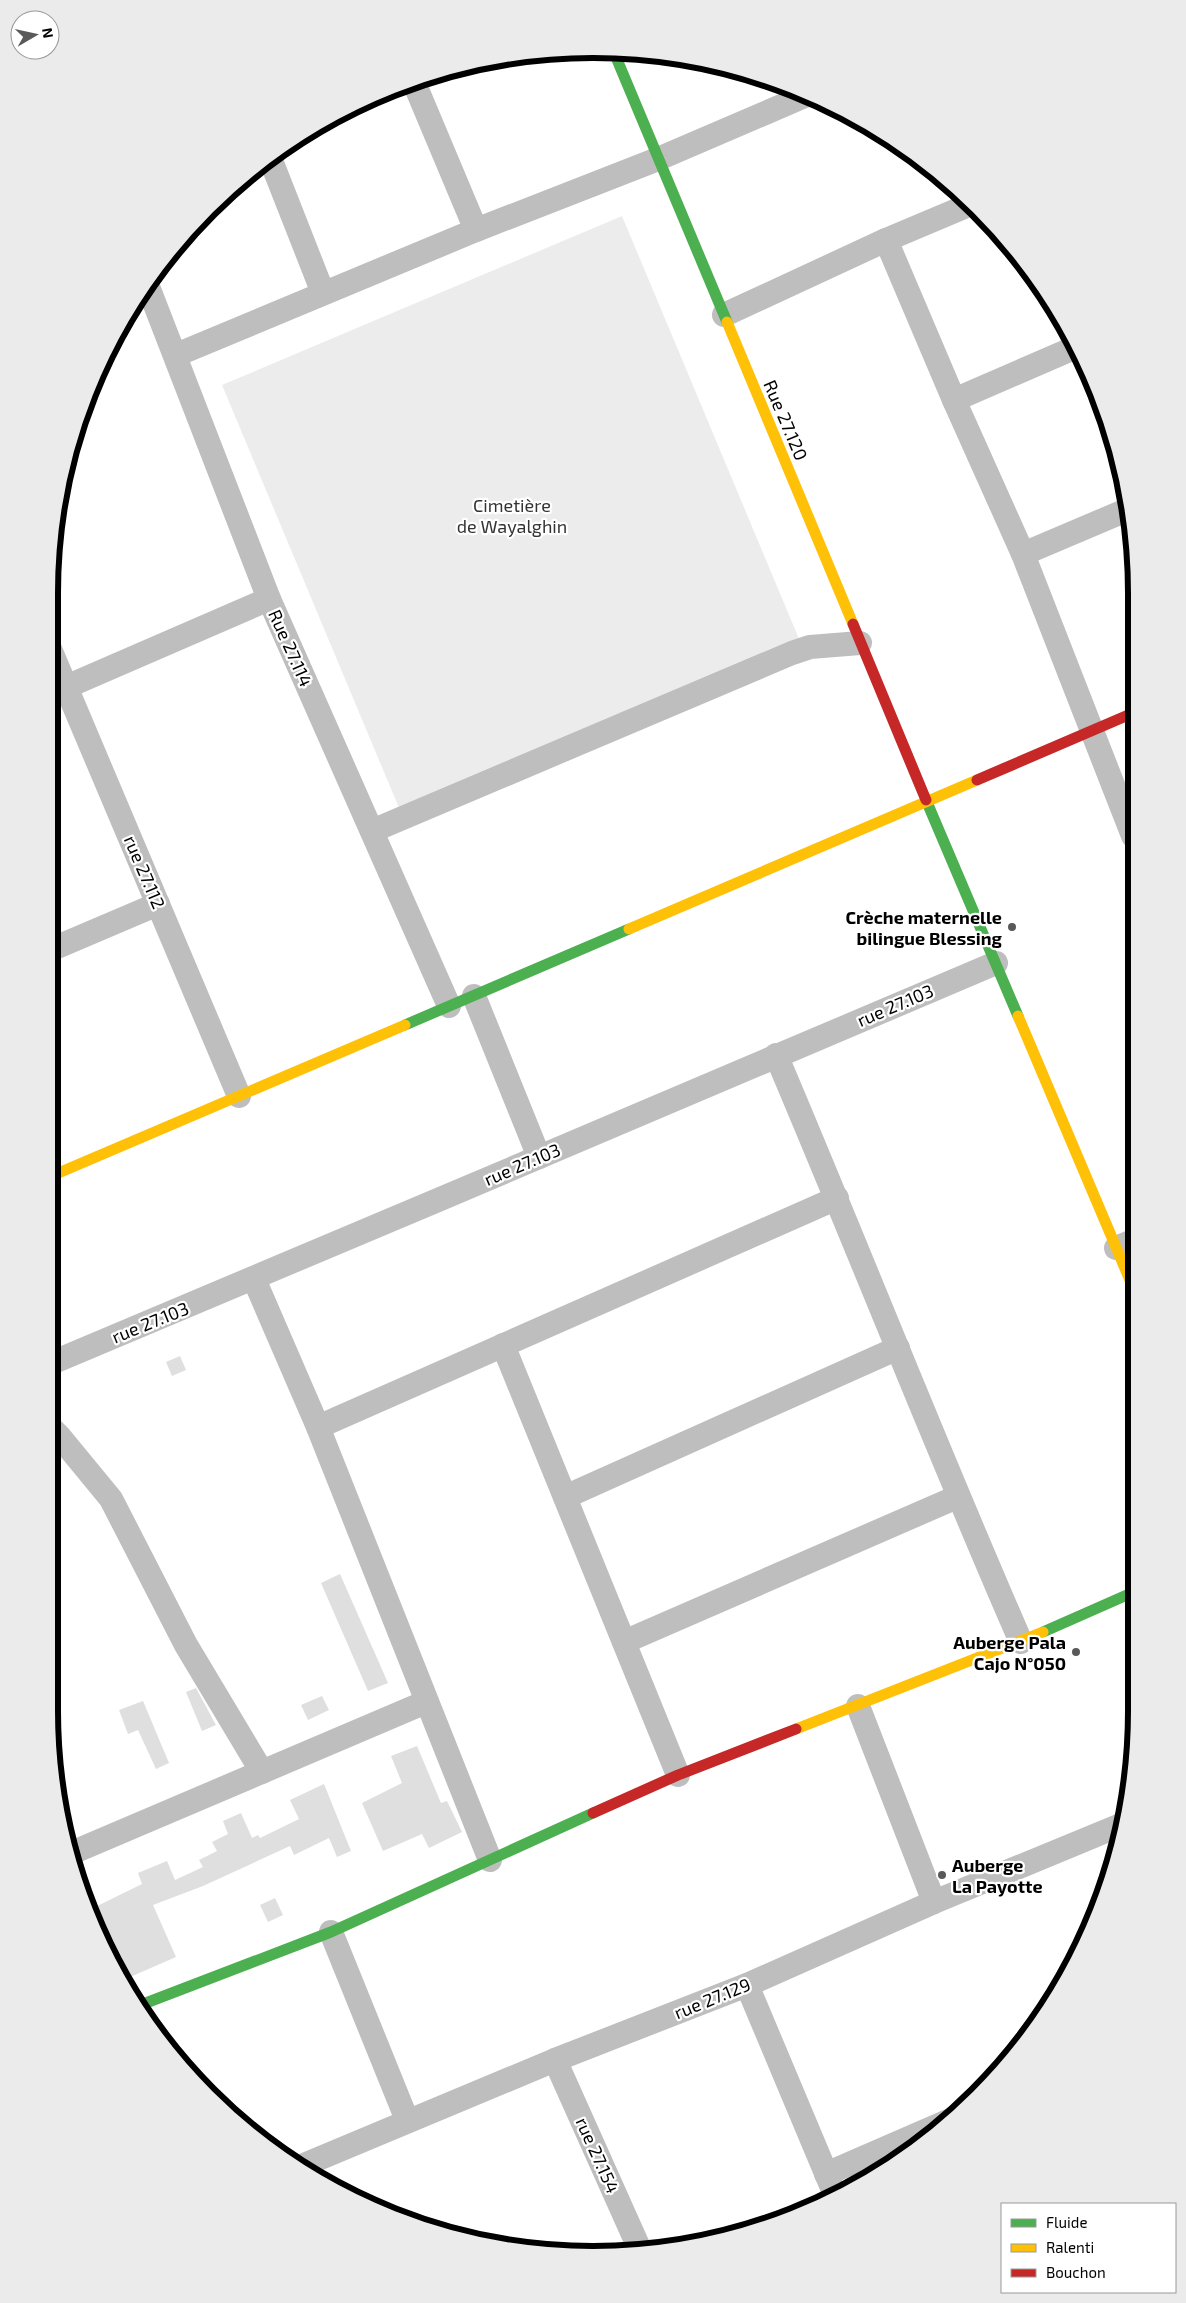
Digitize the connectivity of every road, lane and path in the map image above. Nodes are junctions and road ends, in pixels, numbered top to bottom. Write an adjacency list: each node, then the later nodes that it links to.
1 (617, 59): 4 (street, Rue 27.120)
2 (416, 88): 7 (street)
3 (799, 98): 4 (street)
4 (658, 159): 7 (street); 11 (street, Rue 27.120)
5 (272, 164): 10 (street)
6 (965, 207): 8 (street)
7 (476, 230): 10 (street)
8 (886, 240): 11 (street); 14 (street)
9 (150, 292): 13 (street, Rue 27.114)
10 (323, 293): 13 (street)
11 (724, 315): 18 (street, Rue 27.120)
12 (1070, 350): 14 (street)
13 (176, 355): 17 (street, Rue 27.114)
14 (954, 400): 16 (street)
15 (1122, 512): 16 (street)
16 (1023, 554): 22 (street)
17 (269, 599): 20 (street); 25 (street, Rue 27.114)
18 (860, 643): 23 (street, Rue 27.120); 25 (street)
19 (58, 668): 20 (street, rue 27.112)
20 (66, 687): 26 (street, rue 27.112)
21 (1128, 715): 22 (street)
22 (1092, 730): 23 (street); 24 (street)
23 (927, 802): 28 (street, Rue 27.120); 29 (street)
24 (1128, 821)
25 (372, 831): 30 (street, Rue 27.114)
26 (158, 904): 27 (street); 32 (street, rue 27.112)
27 (58, 947)
28 (996, 963): 31 (street, rue 27.103); 36 (street, Rue 27.120)
29 (474, 996): 30 (street); 33 (street)
30 (449, 1006): 32 (street)
31 (776, 1055): 33 (street, rue 27.103); 35 (street)
32 (239, 1096): 34 (street)
33 (539, 1157): 38 (street, rue 27.103)
34 (58, 1173)
35 (837, 1198): 39 (street); 40 (street)
36 (1125, 1244): 37 (street, Rue 27.120)
37 (1128, 1258)
38 (254, 1279): 41 (street, rue 27.103); 42 (street)
39 (503, 1345): 42 (street); 45 (street)
40 (898, 1348): 44 (street); 45 (street)
41 (58, 1360)
42 (318, 1427): 49 (street)
43 (58, 1435): 51 (street)
44 (957, 1497): 47 (street); 48 (street)
45 (565, 1498): 47 (street)
46 (1128, 1595): 48 (street)
47 (624, 1642): 52 (street)
48 (1021, 1642): 50 (street)
49 (426, 1702): 51 (street); 55 (street)
50 (858, 1706): 52 (street); 56 (street)
51 (262, 1772): 54 (street)
52 (678, 1775): 55 (street)
53 (1115, 1827): 56 (street, rue 27.129)
54 (77, 1851)
55 (490, 1860): 57 (street)
56 (934, 1902): 58 (street, rue 27.129)
57 (331, 1932): 59 (street); 61 (street)
58 (747, 1985): 60 (street, rue 27.129); 64 (street)
59 (145, 2003)
60 (555, 2060): 61 (street, rue 27.129); 66 (street, rue 27.154)
61 (407, 2120): 63 (street, rue 27.129)
62 (923, 2132): 64 (street)
63 (308, 2163)
64 (826, 2174): 65 (street)
65 (832, 2189)
66 (635, 2243)

